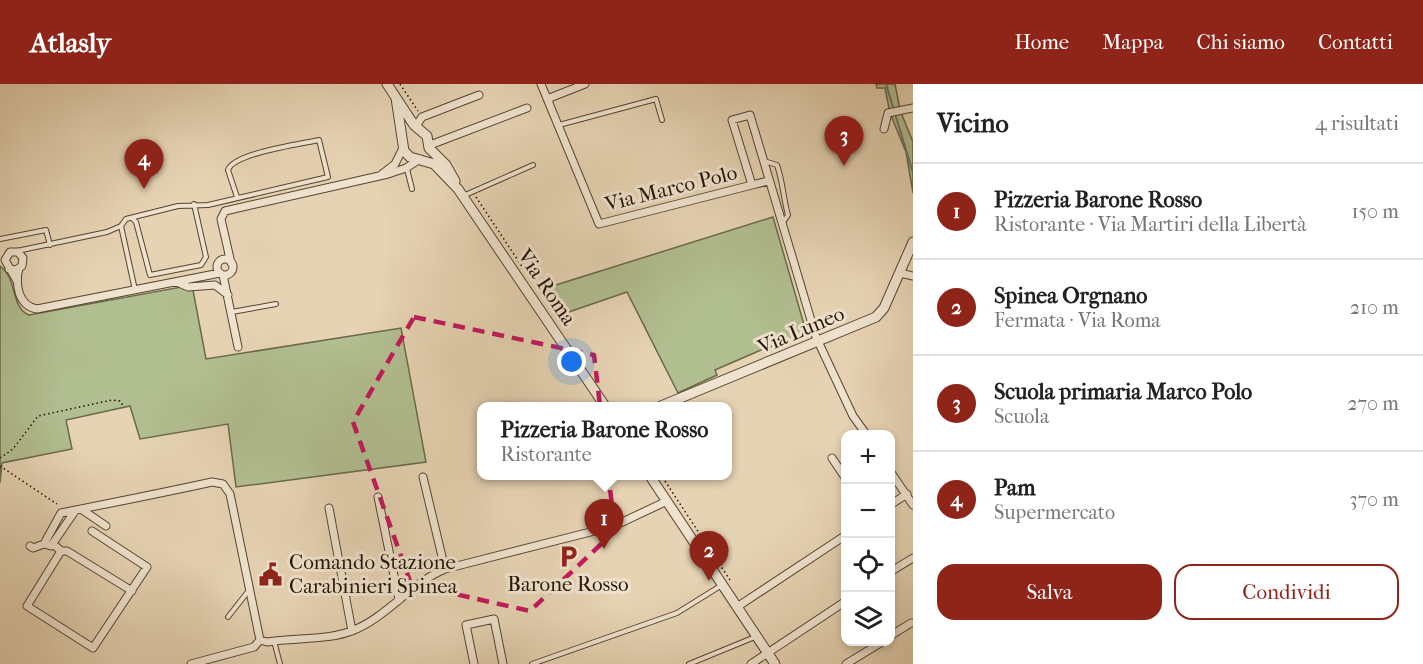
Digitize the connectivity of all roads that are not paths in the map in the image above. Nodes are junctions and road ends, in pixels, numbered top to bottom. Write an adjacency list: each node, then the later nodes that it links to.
1 (387, 84): 5 (street, Via Roma)
2 (542, 84): 6 (street)
3 (585, 84): 6 (street)
4 (479, 95): 11 (street)
5 (396, 98): 11 (street, Via Roma); 13 (street, Via Roma)
6 (547, 99): 10 (street)
7 (527, 108): 14 (street)
8 (913, 108): 12 (street)
9 (662, 120): 10 (lane)
10 (558, 125): 23 (street, Via Marco Polo)
11 (415, 126): 13 (street); 14 (street, Via Roma)
12 (884, 129)
13 (401, 134): 15 (street, Via Roma)
14 (429, 146): 16 (street); 25 (street, Via Roma)
15 (403, 148): 16 (street, Via Roma); 17 (street)
16 (421, 158): 20 (street); 25 (street, Via Roma)
17 (398, 159): 20 (street); 21 (street)
18 (763, 161): 22 (street, Via Marco Polo); 23 (street, Via Marco Polo); 29 (lane)
19 (533, 165): 25 (lane)
20 (406, 168): 21 (street); 24 (lane)
21 (377, 177): 34 (street)
22 (768, 181): 23 (street, Via Marco Polo); 29 (street, Via Marco Polo)
23 (752, 185)
24 (412, 189)
25 (460, 193): 54 (street, Via Roma)
26 (237, 196): 26 (lane); 27 (lane)
27 (194, 204): 28 (lane); 28 (lane)
28 (132, 218): 30 (lane)
29 (782, 225): 52 (street, Via Marco Polo)
30 (121, 226): 33 (lane); 48 (lane)
31 (0, 238): 33 (lane)
32 (913, 242): 44 (street, Via Luneo)
33 (50, 244): 35 (lane)
34 (226, 246): 39 (street); 40 (street)
35 (34, 248): 36 (lane); 38 (lane)
36 (12, 252): 37 (street); 38 (street); 41 (street)
37 (0, 255)
38 (23, 258): 42 (street)
39 (221, 260): 40 (street); 43 (street)
40 (231, 263): 43 (street)
41 (5, 266): 42 (street); 46 (street)
42 (19, 268): 46 (street)
43 (222, 272): 47 (street); 49 (street)
44 (900, 273): 45 (street); 52 (street, Via Luneo)
45 (913, 276)
46 (18, 283): 48 (street)
47 (179, 283): 48 (street); 49 (street)
48 (136, 291)
49 (228, 291): 51 (street)
50 (276, 304): 51 (lane)
51 (232, 312): 53 (street)
52 (818, 343): 55 (street, Via Luneo); 56 (street, Via Marco Polo)
53 (238, 347)
54 (602, 402)
55 (671, 402)
56 (863, 430)
57 (832, 458): 58 (street)
58 (841, 472)
59 (423, 477): 77 (street)
60 (895, 477): 62 (street)
61 (653, 480): 64 (street)
62 (907, 494): 65 (street); 66 (street)
63 (378, 497): 82 (street)
64 (667, 501): 77 (street); 79 (street)
65 (895, 502)
66 (913, 505)
67 (329, 508): 87 (street)
68 (78, 510): 69 (street); 72 (street); 73 (street); 80 (street)
69 (106, 526)
70 (92, 531): 81 (street)
71 (841, 538): 84 (street)
72 (44, 544): 73 (street); 74 (street)
73 (53, 544): 75 (street)
74 (30, 546)
75 (61, 551): 81 (street); 81 (street)
76 (912, 561): 78 (street)
77 (445, 569): 82 (street)
78 (895, 571)
79 (723, 585): 84 (street); 98 (lane)
80 (250, 588): 85 (lane); 90 (street)
81 (132, 591)
82 (399, 600): 87 (street)
83 (841, 604): 93 (street)
84 (737, 607): 89 (street)
85 (228, 616)
86 (911, 623): 88 (street)
87 (352, 631): 91 (street)
88 (895, 633)
89 (757, 636): 93 (street); 99 (lane)
90 (260, 640): 91 (street); 94 (street)
91 (274, 641): 95 (lane)
92 (875, 646): 102 (street)
93 (768, 654): 100 (street); 101 (street)
94 (191, 664)
95 (280, 664)
96 (474, 664): 97 (street)
97 (502, 664)
98 (532, 664)
99 (689, 664)
100 (753, 664)
101 (775, 664)
102 (846, 664)

